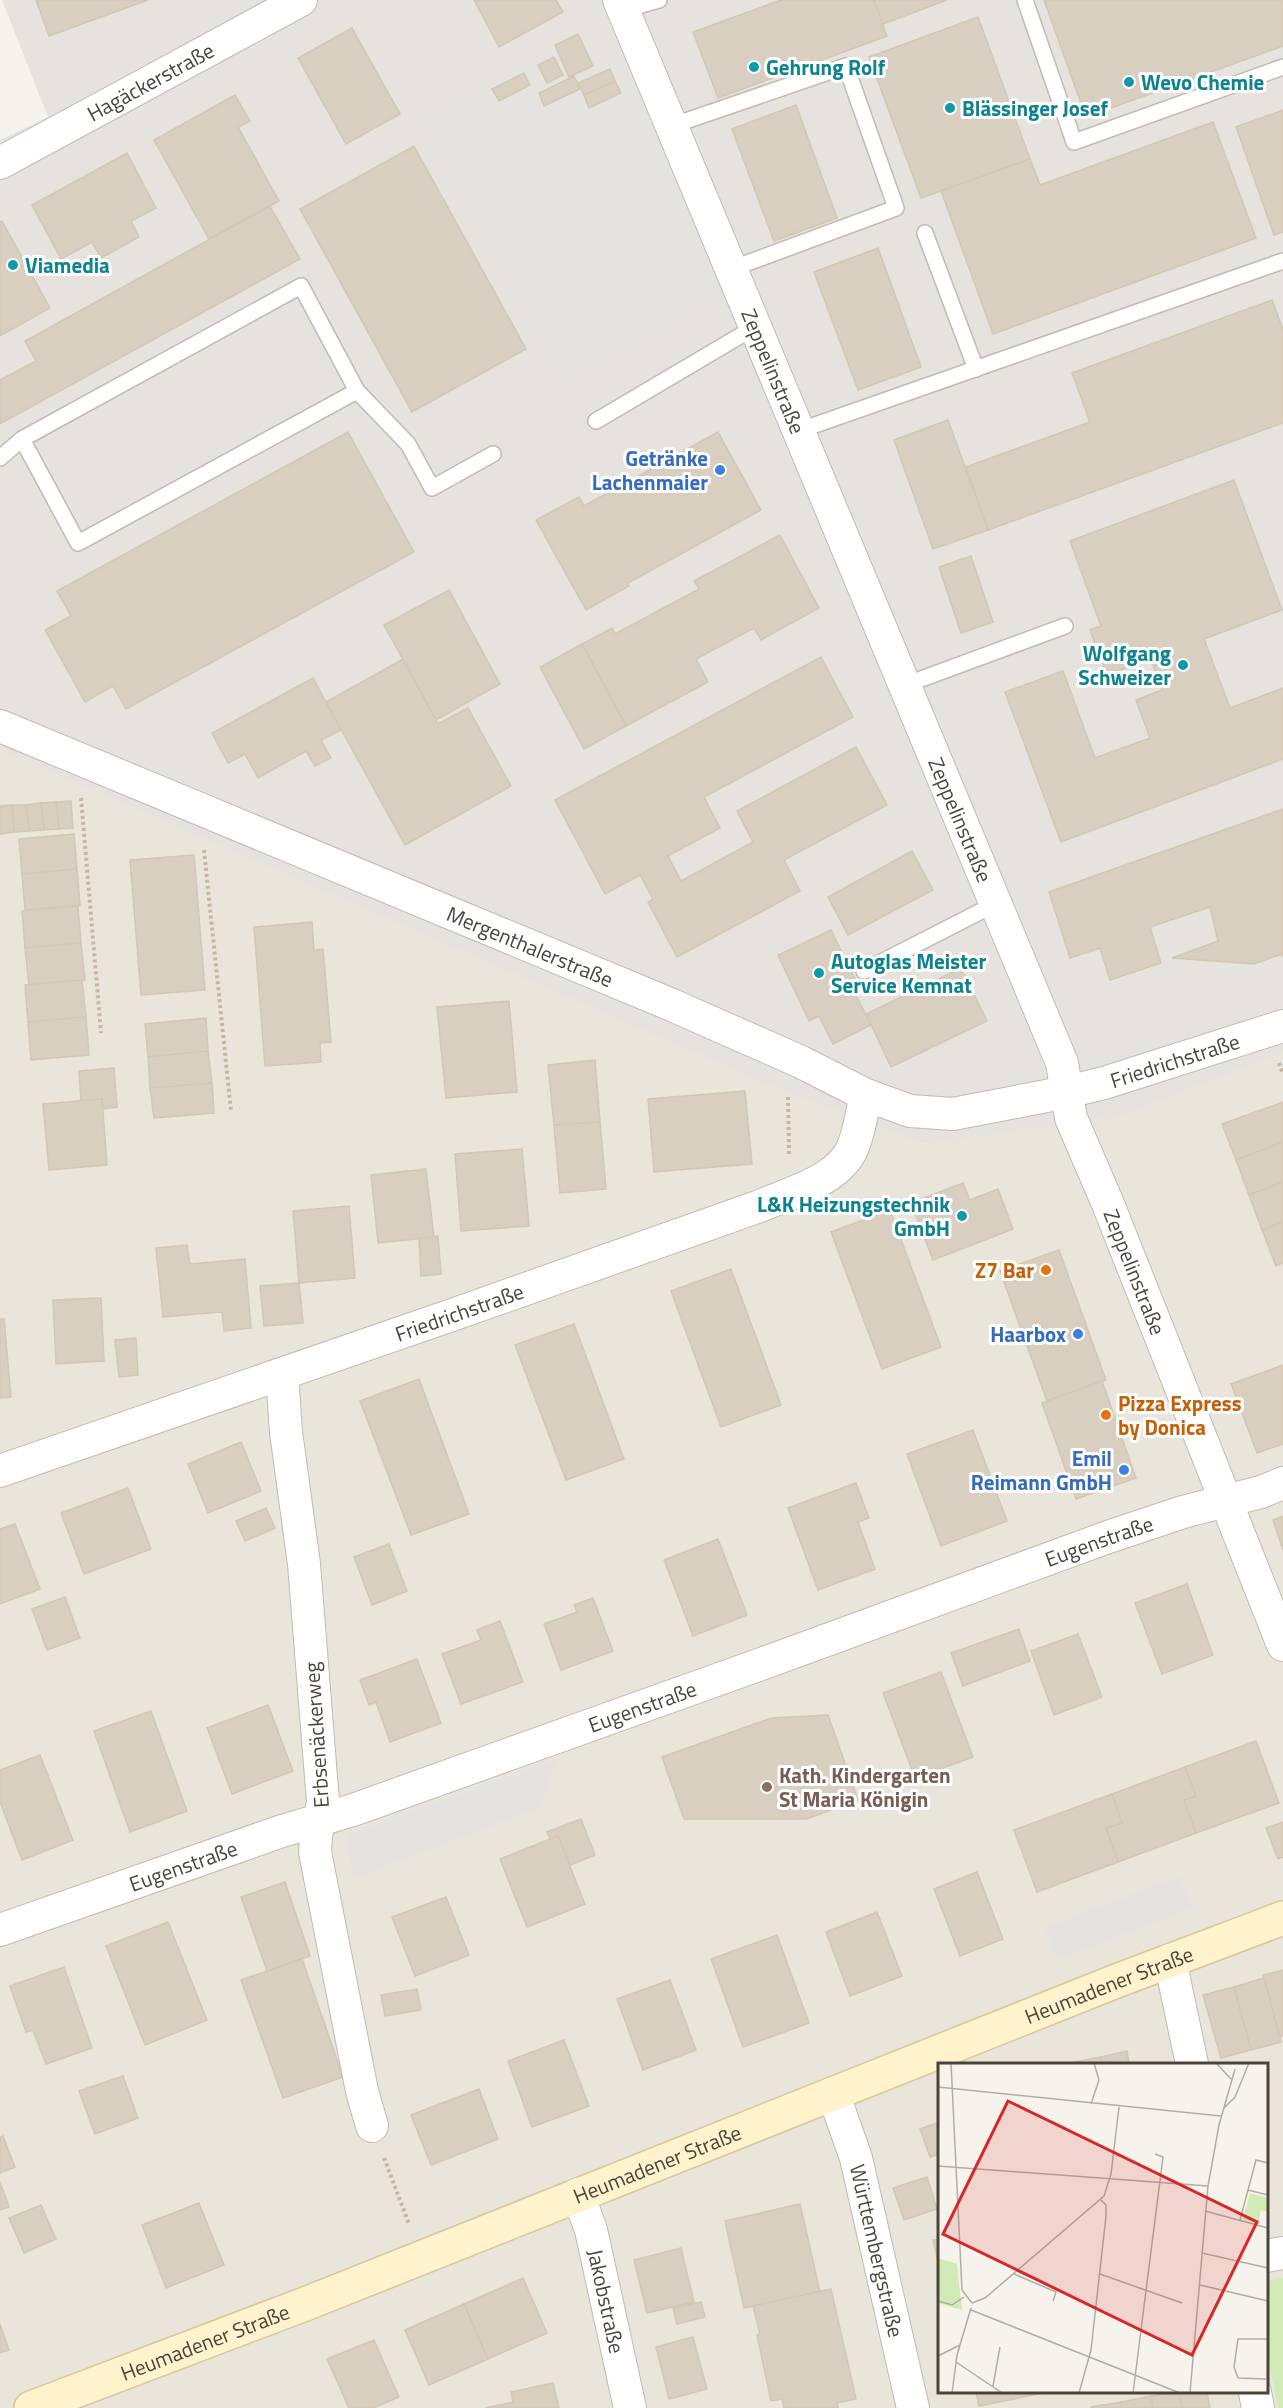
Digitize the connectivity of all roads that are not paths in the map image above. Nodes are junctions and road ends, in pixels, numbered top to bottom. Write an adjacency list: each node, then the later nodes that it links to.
1 (301, 0): 7 (street, Hagäckerstraße)
2 (659, 0): 4 (lane)
3 (1025, 0): 5 (lane)
4 (621, 5): 6 (street, Zeppelinstraße)
5 (1283, 67)
6 (671, 126): 10 (street, Zeppelinstraße); 10 (lane)
7 (0, 163)
8 (925, 232): 12 (lane)
9 (1283, 261): 12 (lane)
10 (731, 269): 11 (street, Zeppelinstraße)
11 (755, 327): 14 (lane); 15 (street, Zeppelinstraße)
12 (975, 369): 15 (lane)
13 (357, 391): 16 (lane); 16 (lane); 17 (lane)
14 (596, 421)
15 (798, 430): 20 (street, Zeppelinstraße)
16 (22, 439): 18 (lane)
17 (493, 454)
18 (0, 458)
19 (1065, 626): 20 (lane)
20 (904, 685): 22 (street, Zeppelinstraße)
21 (0, 726): 26 (street, Mergenthalerstraße)
22 (995, 904): 23 (lane); 25 (street, Zeppelinstraße)
23 (864, 971)
24 (1283, 1026): 25 (street, Friedrichstraße)
25 (1067, 1092): 26 (street, Mergenthalerstraße); 30 (street, Zeppelinstraße)
26 (866, 1095): 27 (street, Friedrichstraße)
27 (282, 1374): 28 (street, Friedrichstraße); 32 (street, Erbsenäckerweg)
28 (0, 1471)
29 (1283, 1484): 30 (street, Eugenstraße)
30 (1225, 1501): 31 (street, Zeppelinstraße); 32 (street, Eugenstraße)
31 (1283, 1645)
32 (321, 1820): 34 (street, Eugenstraße); 38 (street, Erbsenäckerweg)
33 (1283, 1918): 35 (main road, Heumadener Straße)
34 (0, 1930)
35 (1170, 1960): 36 (street); 37 (main road, Heumadener Straße)
36 (1192, 2063)
37 (833, 2093): 39 (main road, Heumadener Straße); 45 (street, Württembergstraße)
38 (372, 2126)
39 (578, 2194): 43 (main road, Heumadener Straße); 44 (street, Jakobstraße)
40 (1283, 2253): 41 (street)
41 (1268, 2256)
42 (1255, 2393): 46 (street)
43 (31, 2408)
44 (630, 2408)
45 (913, 2408)
46 (1258, 2408)

